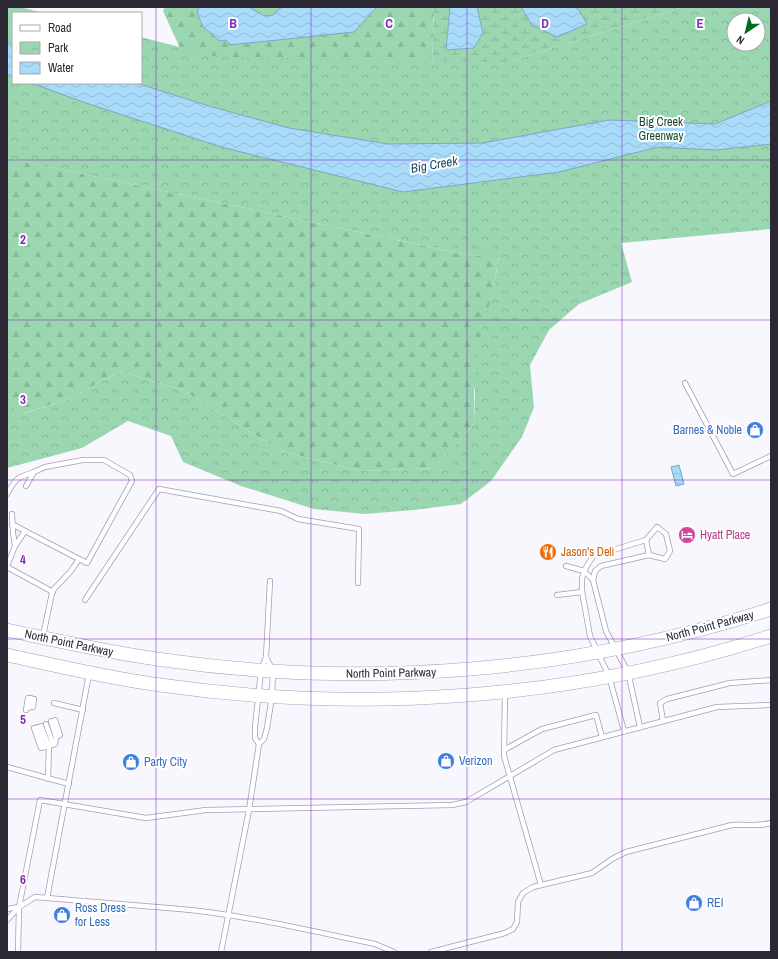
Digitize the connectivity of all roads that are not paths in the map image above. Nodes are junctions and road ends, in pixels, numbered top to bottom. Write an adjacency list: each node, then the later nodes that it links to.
1 (685, 383): 2 (lane)
2 (771, 456)
3 (34, 472): 4 (lane); 5 (lane); 12 (lane)
4 (26, 486)
5 (7, 494)
6 (12, 514): 7 (lane)
7 (12, 524): 8 (lane); 10 (lane)
8 (25, 531): 10 (lane); 12 (lane)
9 (646, 540): 11 (lane); 11 (lane); 15 (lane)
10 (15, 546): 14 (lane)
11 (649, 555): 16 (lane)
12 (79, 559): 19 (lane)
13 (566, 566): 15 (lane)
14 (7, 567): 19 (lane)
15 (584, 571): 16 (lane); 20 (lane)
16 (593, 580): 27 (lane)
17 (270, 581): 30 (lane)
18 (358, 583): 22 (lane)
19 (53, 592): 26 (lane)
20 (582, 592): 21 (lane); 28 (lane)
21 (557, 595)
22 (85, 600)
23 (771, 609): 27 (street, North Point Parkway)
24 (7, 630): 26 (street, North Point Parkway)
25 (771, 636): 32 (street, North Point Parkway)
26 (42, 637): 31 (street, North Point Parkway)
27 (615, 650): 28 (street, North Point Parkway); 32 (lane)
28 (598, 652): 31 (street, North Point Parkway); 34 (lane)
29 (7, 655): 33 (street, North Point Parkway)
30 (266, 657): 31 (lane); 31 (lane)
31 (267, 671): 37 (lane); 38 (lane)
32 (628, 672): 34 (street, North Point Parkway); 45 (lane)
33 (90, 673): 37 (street, North Point Parkway); 42 (lane)
34 (609, 676): 36 (street, North Point Parkway); 46 (lane)
35 (771, 680): 44 (lane)
36 (505, 691): 38 (street, North Point Parkway); 50 (lane)
37 (258, 695): 38 (street, North Point Parkway); 48 (lane)
38 (272, 696): 48 (lane)
39 (30, 699): 39 (lane)
40 (52, 704): 42 (lane)
41 (771, 705): 44 (lane)
42 (83, 710): 54 (lane)
43 (53, 720): 49 (lane)
44 (663, 721): 45 (lane)
45 (640, 727): 46 (lane)
46 (624, 731): 47 (lane)
47 (602, 737): 50 (lane); 52 (lane)
48 (259, 744): 56 (lane)
49 (47, 747): 49 (lane); 53 (lane)
50 (504, 750): 52 (lane)
51 (7, 767): 53 (lane)
52 (510, 775): 56 (lane); 58 (lane)
53 (48, 779): 54 (lane)
54 (69, 784): 55 (lane)
55 (65, 804): 56 (lane); 59 (lane); 60 (lane)
56 (248, 810): 62 (lane)
57 (771, 823): 58 (lane)
58 (541, 885): 67 (lane)
59 (47, 898): 60 (lane); 62 (lane)
60 (20, 907): 61 (lane); 63 (lane); 64 (lane)
61 (7, 909)
62 (229, 916): 65 (lane); 66 (lane)
63 (7, 920)
64 (18, 952)
65 (221, 952)
66 (394, 952)
67 (431, 952)

